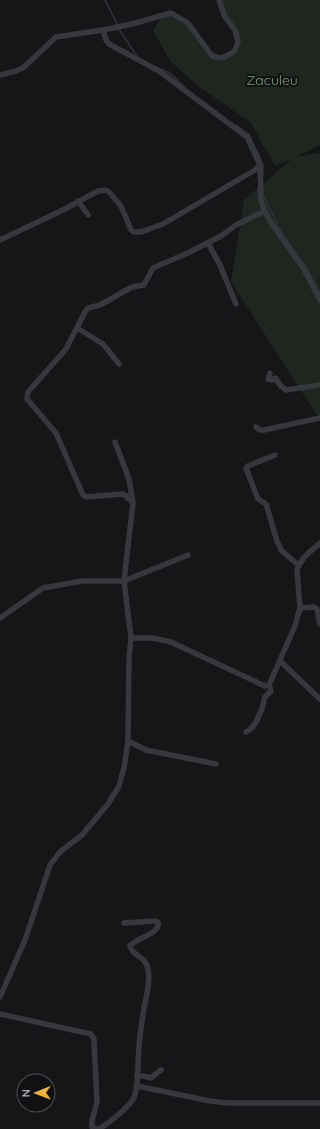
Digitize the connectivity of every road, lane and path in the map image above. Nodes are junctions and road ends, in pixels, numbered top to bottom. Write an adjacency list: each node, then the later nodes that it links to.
1 (219, 0): 2 (street)
2 (103, 30): 3 (street); 4 (street)
3 (0, 75)
4 (260, 165): 5 (street); 6 (street)
5 (78, 201): 7 (street); 8 (street)
6 (265, 211): 9 (street); 10 (street)
7 (88, 215)
8 (0, 240)
9 (208, 243): 11 (street); 12 (street)
10 (320, 300)
11 (236, 304)
12 (77, 328): 13 (street); 20 (street)
13 (119, 364)
14 (270, 373): 15 (street)
15 (320, 384)
16 (320, 418): 17 (street)
17 (256, 426)
18 (115, 442): 20 (street)
19 (275, 455): 23 (street)
20 (134, 503): 24 (street)
21 (320, 543): 23 (street)
22 (188, 556): 24 (street)
23 (298, 566): 25 (street)
24 (124, 581): 26 (street); 28 (street)
25 (300, 608): 27 (street); 29 (street)
26 (0, 618)
27 (320, 624)
28 (131, 638): 30 (street); 33 (street)
29 (280, 661): 30 (street); 31 (street)
30 (269, 684): 32 (street)
31 (320, 700)
32 (246, 732)
33 (128, 741): 34 (street); 36 (street)
34 (216, 764)
35 (124, 923): 39 (street)
36 (0, 997)
37 (0, 1014): 42 (street)
38 (161, 1070): 39 (street)
39 (137, 1076): 40 (street)
40 (137, 1086): 41 (street); 42 (street)
41 (320, 1103)
42 (98, 1129)

